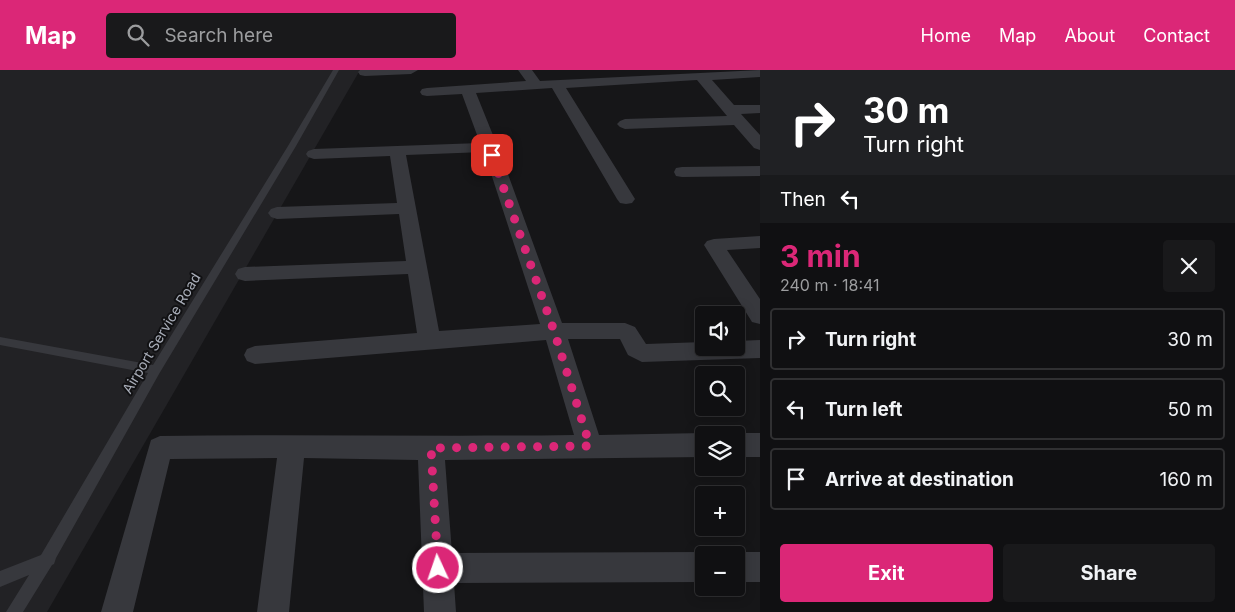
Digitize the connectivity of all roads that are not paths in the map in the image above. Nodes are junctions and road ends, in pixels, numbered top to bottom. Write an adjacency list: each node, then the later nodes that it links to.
1 (336, 70): 32 (lane, Airport Service Road)
2 (411, 70): 5 (street)
3 (525, 70): 8 (street)
4 (760, 71): 6 (street)
5 (364, 72)
6 (690, 74): 7 (street); 12 (street)
7 (557, 84): 8 (street); 20 (street)
8 (536, 85): 9 (street)
9 (467, 89): 10 (street); 15 (street)
10 (427, 92)
11 (760, 109): 12 (street)
12 (734, 115): 13 (street); 14 (street)
13 (625, 124)
14 (760, 145)
15 (490, 147): 16 (street); 27 (street)
16 (397, 151): 17 (street); 21 (street)
17 (314, 154)
18 (760, 171): 19 (street)
19 (682, 172)
20 (626, 199)
21 (407, 208): 22 (street); 24 (street)
22 (277, 213)
23 (760, 242): 26 (street)
24 (417, 267): 25 (street); 28 (street)
25 (245, 274)
26 (760, 316)
27 (554, 331): 28 (street); 30 (street); 37 (street)
28 (429, 340): 31 (street)
29 (0, 342): 32 (lane)
30 (760, 349)
31 (255, 355)
32 (156, 370): 39 (lane, Airport Service Road)
33 (760, 444): 35 (street)
34 (695, 445): 37 (street)
35 (745, 445)
36 (292, 446): 38 (street); 46 (street); 47 (street)
37 (590, 446): 38 (street)
38 (431, 448): 43 (street)
39 (48, 558): 44 (lane); 45 (lane, Airport Service Road)
40 (695, 567): 43 (street)
41 (745, 567): 42 (street)
42 (760, 567)
43 (438, 568): 48 (street)
44 (0, 579)
45 (14, 612)
46 (117, 612)
47 (272, 612)
48 (440, 612)

